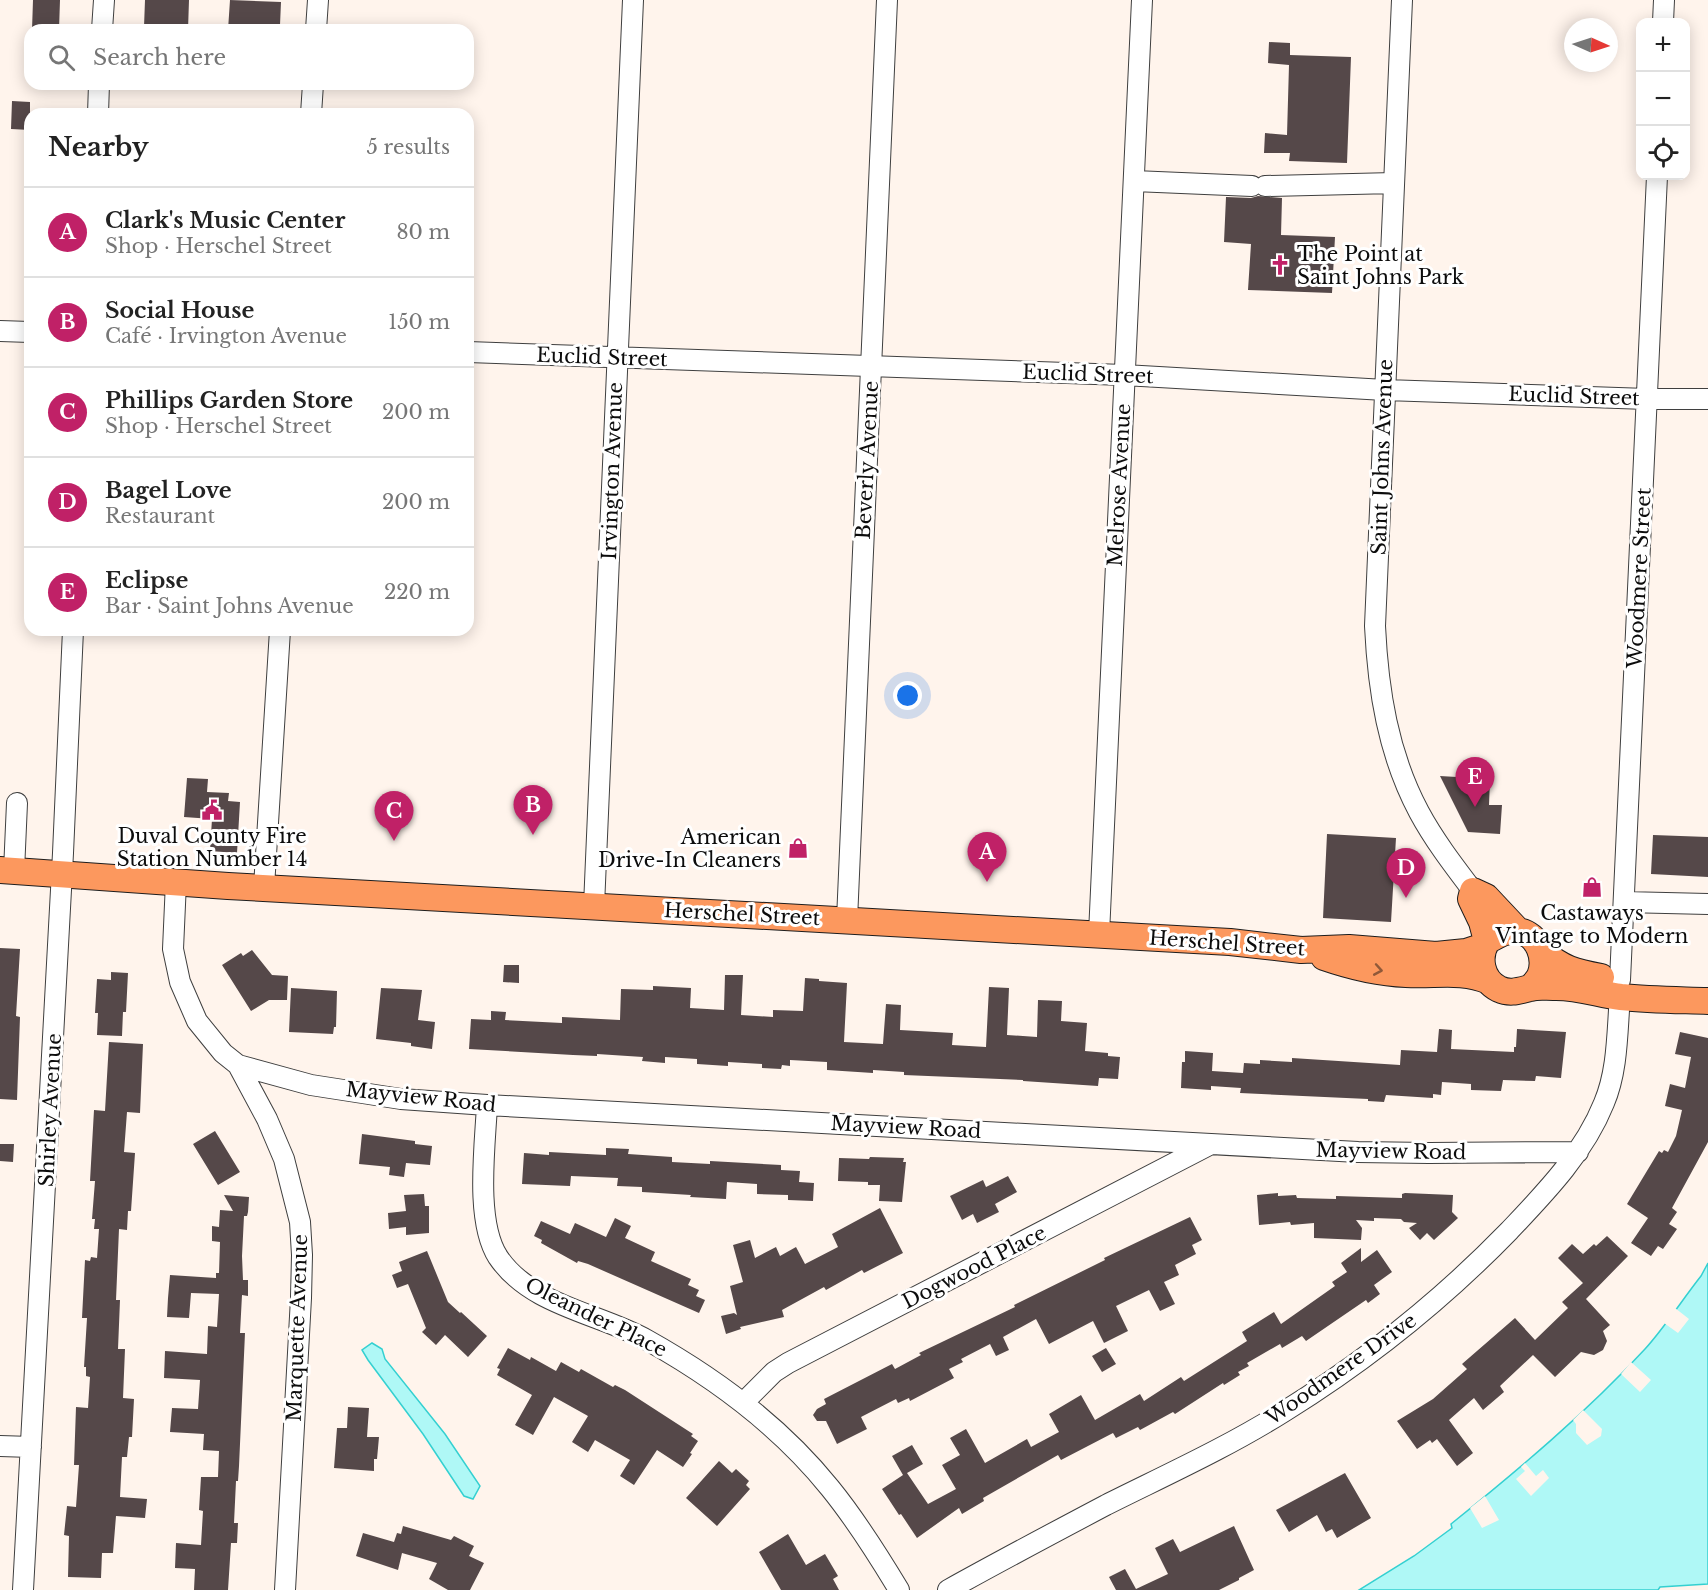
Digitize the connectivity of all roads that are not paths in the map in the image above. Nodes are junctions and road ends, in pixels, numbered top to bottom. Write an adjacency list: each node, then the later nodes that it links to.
1 (104, 0): 9 (street)
2 (318, 0): 10 (street)
3 (633, 0): 21 (street, Irvington Avenue)
4 (887, 0): 22 (street, Beverly Avenue)
5 (1142, 0): 16 (street, Melrose Avenue)
6 (1402, 0): 17 (street, Saint Johns Avenue)
7 (1664, 0): 8 (street)
8 (1663, 18)
9 (102, 24)
10 (316, 24)
11 (99, 90): 13 (street)
12 (313, 90): 14 (street)
13 (98, 108)
14 (311, 108)
15 (1657, 180): 25 (street, Woodmere Street)
16 (1134, 181): 17 (street); 23 (street, Melrose Avenue)
17 (1394, 183): 24 (street, Saint Johns Avenue)
18 (0, 331): 19 (street)
19 (24, 332)
20 (474, 352): 21 (street, Euclid Street)
21 (617, 357): 22 (street, Euclid Street); 37 (street, Irvington Avenue)
22 (871, 367): 23 (street, Euclid Street); 38 (street, Beverly Avenue)
23 (1124, 375): 24 (street, Euclid Street); 40 (street, Melrose Avenue)
24 (1385, 390): 25 (street, Euclid Street); 34 (street, Saint Johns Avenue)
25 (1647, 399): 26 (street, Euclid Street); 35 (street, Woodmere Street)
26 (1708, 399)
27 (74, 636): 31 (street, Shirley Avenue)
28 (280, 636): 33 (street)
29 (17, 802): 30 (street)
30 (7, 871): 31 (main road, Herschel Street)
31 (62, 875): 32 (main road, Herschel Street); 55 (street, Shirley Avenue)
32 (176, 882): 33 (main road, Herschel Street); 49 (street, Marquette Avenue)
33 (264, 887): 37 (main road, Herschel Street)
34 (1473, 891): 39 (main road, Saint Johns Avenue); 41 (main road, Saint Johns Avenue)
35 (1624, 902): 36 (street); 47 (street, Woodmere Street)
36 (1708, 904)
37 (594, 906): 38 (main road, Herschel Street)
38 (847, 920): 40 (main road, Herschel Street)
39 (1517, 930): 41 (main road, Herschel Street); 43 (main road)
40 (1099, 934): 42 (main road, Herschel Street)
41 (1485, 944): 42 (main road, Herschel Street); 44 (main road)
42 (1301, 950): 44 (main road, one-way to 44)
43 (1542, 952): 46 (main road); 47 (main road)
44 (1489, 981): 46 (main road)
45 (1708, 986): 47 (main road)
46 (1531, 988): 47 (main road)
47 (1620, 988): 48 (main road); 52 (street, Woodmere Drive)
48 (1708, 1001)
49 (238, 1065): 50 (street, Mayview Road); 57 (street, Marquette Avenue)
50 (487, 1105): 51 (street, Mayview Road); 53 (street, Oleander Place)
51 (1214, 1143): 52 (street, Mayview Road); 53 (street, Dogwood Place)
52 (1578, 1152): 59 (street, Woodmere Drive)
53 (743, 1402): 58 (street, Oleander Place)
54 (0, 1446): 55 (street)
55 (31, 1447): 56 (street, Shirley Avenue)
56 (23, 1590)
57 (285, 1590)
58 (899, 1590)
59 (948, 1590)

